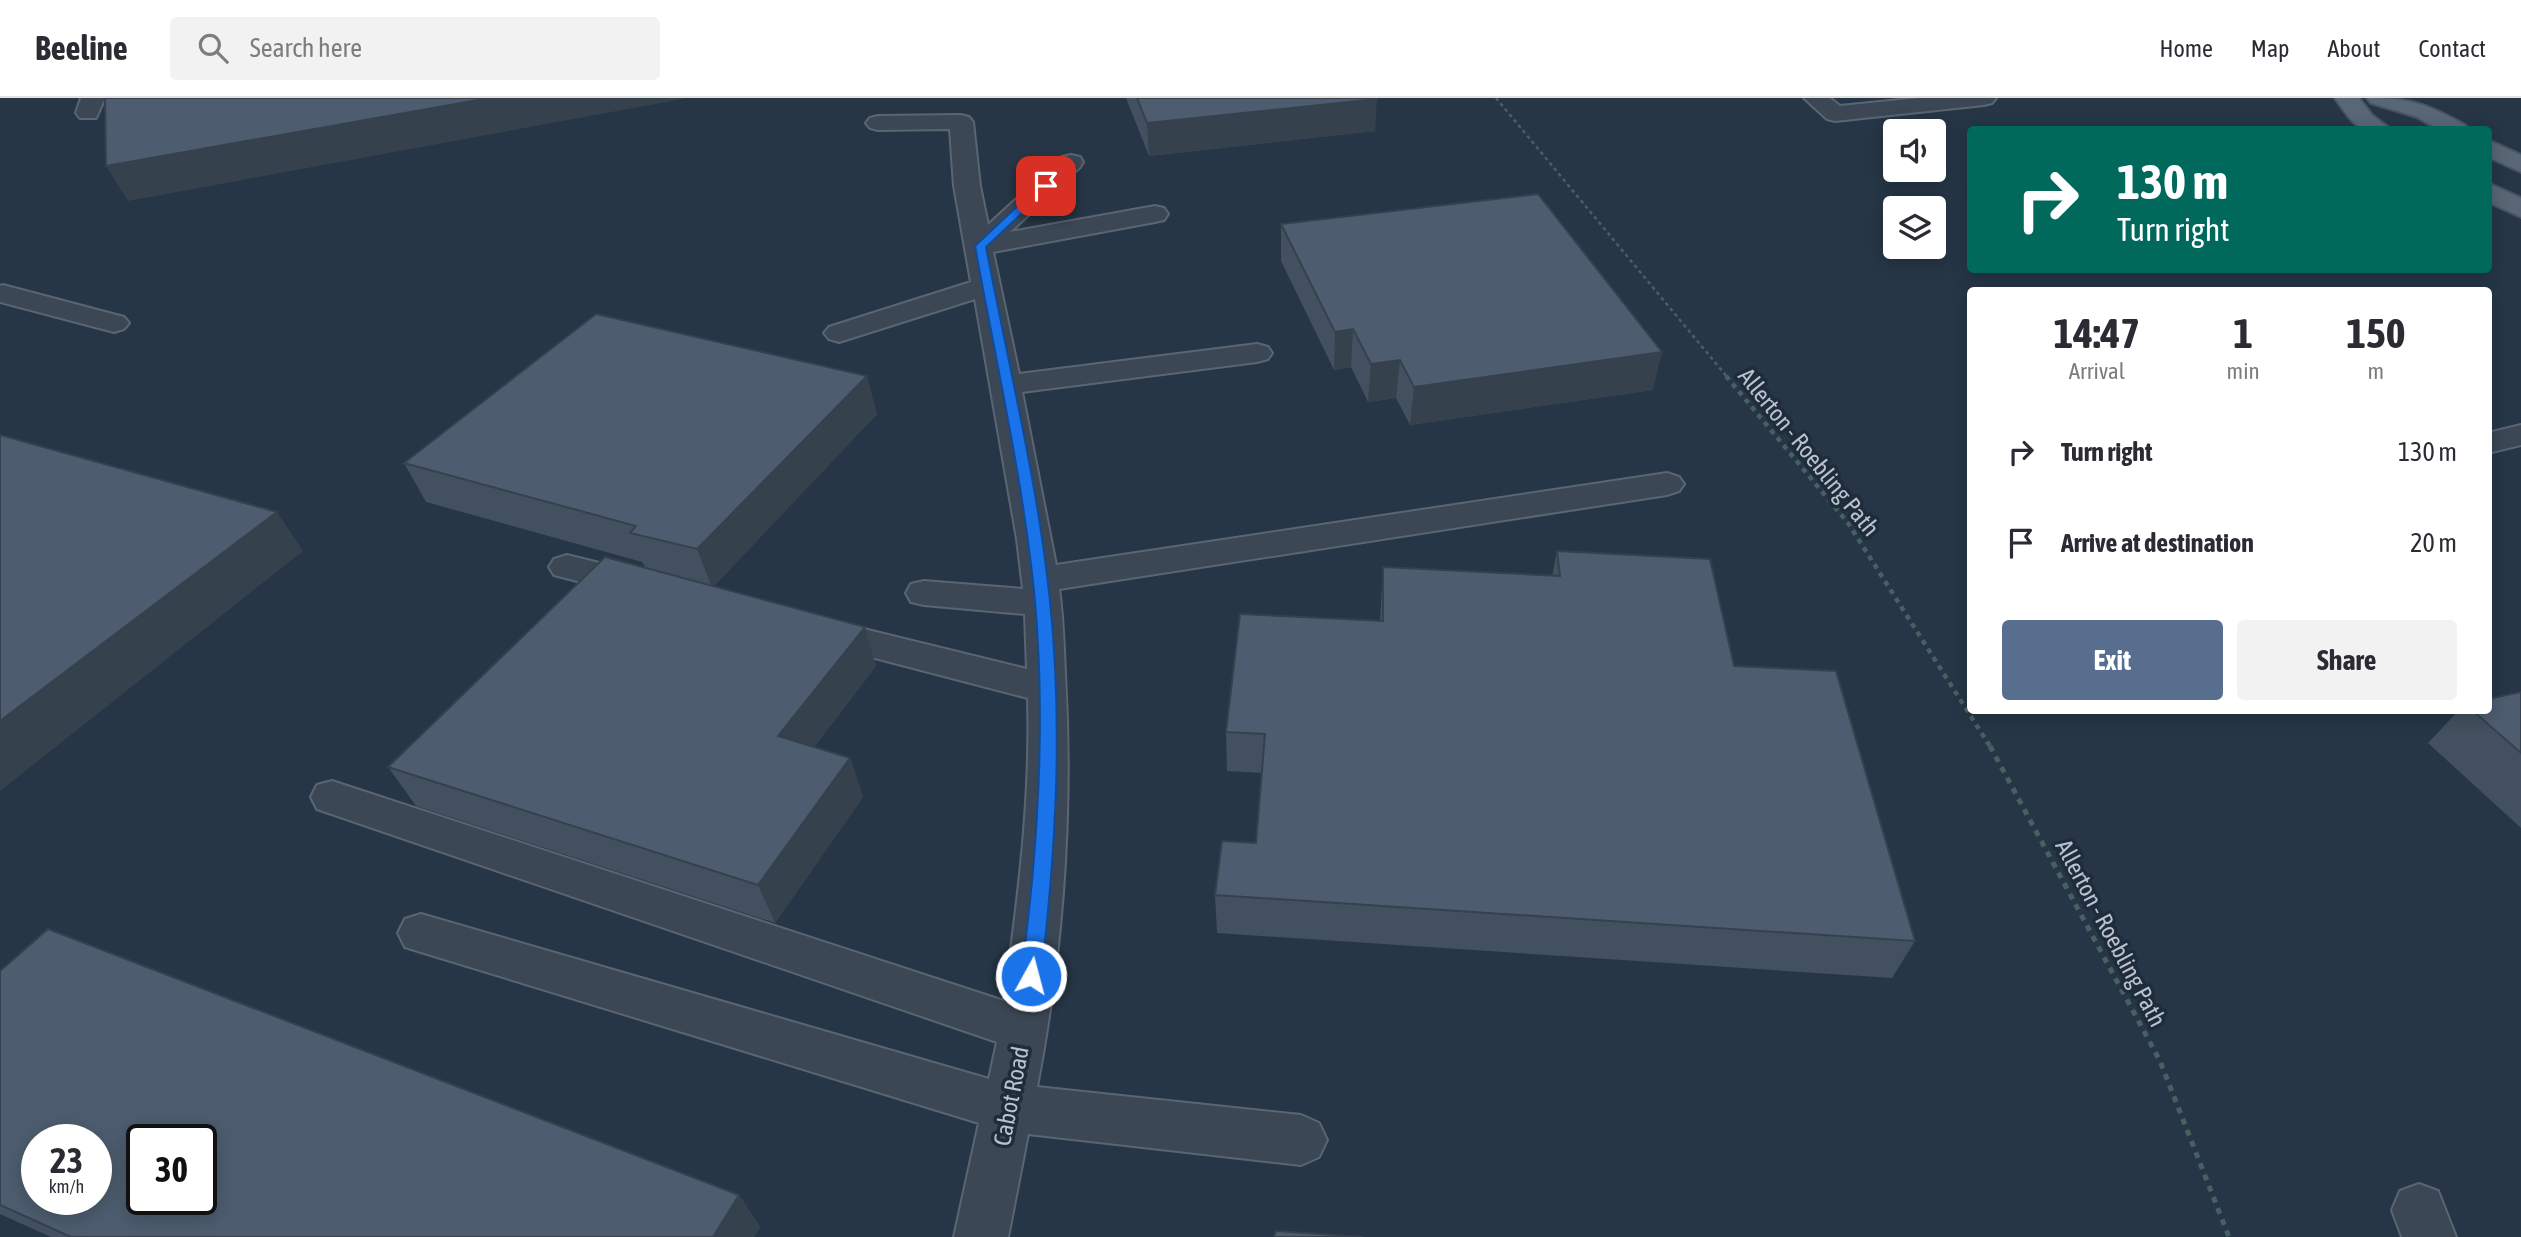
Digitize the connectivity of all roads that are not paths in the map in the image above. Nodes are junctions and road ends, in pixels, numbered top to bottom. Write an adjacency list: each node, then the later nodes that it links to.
1 (1816, 98): 2 (street)
2 (1984, 98)
3 (2347, 98): 6 (main road)
4 (2379, 98): 7 (main road)
5 (878, 123): 14 (street, Cabot Road)
6 (2374, 126)
7 (2450, 126)
8 (2492, 149): 10 (main road)
9 (1071, 162): 14 (street)
10 (2521, 165)
11 (2492, 193): 12 (main road)
12 (2521, 209)
13 (1155, 214): 14 (street)
14 (980, 246): 15 (street, Cabot Road)
15 (988, 286): 18 (street); 20 (street, Cabot Road)
16 (3, 294): 17 (street)
17 (114, 323)
18 (839, 333)
19 (1257, 353): 20 (street)
20 (1006, 385): 25 (street, Cabot Road)
21 (2521, 435): 22 (street)
22 (2492, 442)
23 (1667, 484): 25 (street)
24 (567, 567): 27 (street)
25 (1041, 591): 26 (street); 29 (street, Cabot Road)
26 (924, 593)
27 (674, 594)
28 (781, 621): 29 (street)
29 (1048, 688): 32 (street, Cabot Road)
30 (332, 797): 32 (street)
31 (421, 933): 33 (street)
32 (1024, 1029): 33 (street, Cabot Road)
33 (1008, 1108): 34 (street); 35 (street, Cabot Road)
34 (1301, 1140)
35 (981, 1237)

